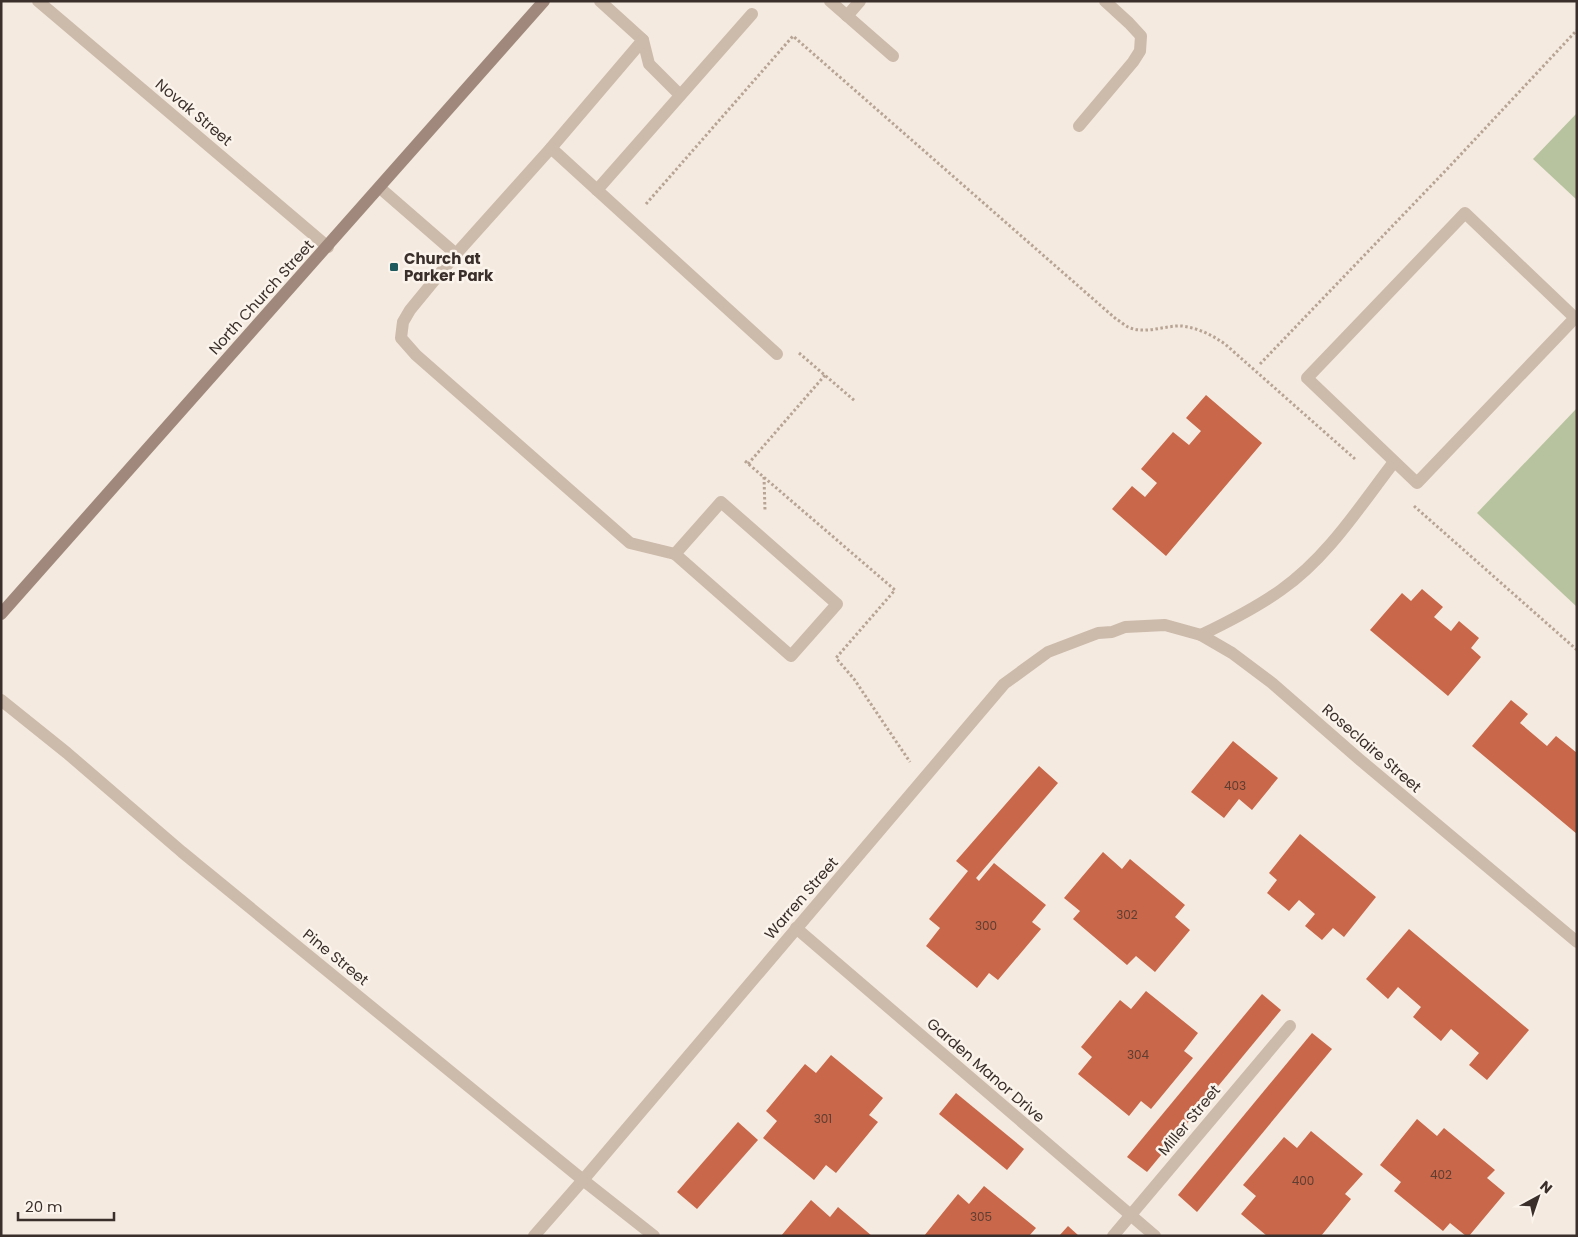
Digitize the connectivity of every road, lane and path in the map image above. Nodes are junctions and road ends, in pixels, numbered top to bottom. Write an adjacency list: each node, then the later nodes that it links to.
1 (38, 1): 18 (street, Novak Street)
2 (544, 1): 15 (main road, North Church Street)
3 (600, 1): 10 (street)
4 (830, 1): 8 (street)
5 (860, 1): 8 (street)
6 (1105, 1): 13 (street)
7 (752, 14): 12 (street)
8 (847, 16): 11 (street)
9 (1577, 30): 22 (path)
10 (643, 40): 12 (street); 14 (street)
11 (893, 56)
12 (680, 95): 16 (street)
13 (1079, 126)
14 (551, 148): 16 (street); 19 (street)
15 (380, 188): 18 (main road, North Church Street); 19 (street)
16 (597, 190): 17 (street)
17 (631, 221): 21 (street); 25 (path)
18 (328, 247): 29 (main road, North Church Street)
19 (456, 254): 28 (street)
20 (800, 353): 23 (path)
21 (776, 354)
22 (1260, 364)
23 (826, 374): 24 (path); 34 (path)
24 (855, 400)
25 (1355, 459)
26 (1394, 462): 26 (street); 31 (street)
27 (1411, 504): 32 (path)
28 (675, 554): 28 (street)
29 (1, 614)
30 (1125, 627): 31 (street, Roseclaire Street); 34 (street, Warren Street)
31 (1200, 635): 36 (street, Roseclaire Street)
32 (1577, 650)
33 (1, 700): 38 (street, Pine Street)
34 (923, 780): 35 (street, Warren Street)
35 (796, 928): 38 (street, Warren Street); 39 (street, Garden Manor Drive)
36 (1577, 942)
37 (1290, 1026): 39 (street, Miller Street)
38 (583, 1180): 40 (street, Warren Street); 41 (street, Pine Street)
39 (1130, 1215): 42 (street, Miller Street); 43 (street, Garden Manor Drive)
40 (534, 1236)
41 (654, 1236)
42 (1112, 1236)
43 (1155, 1236)

